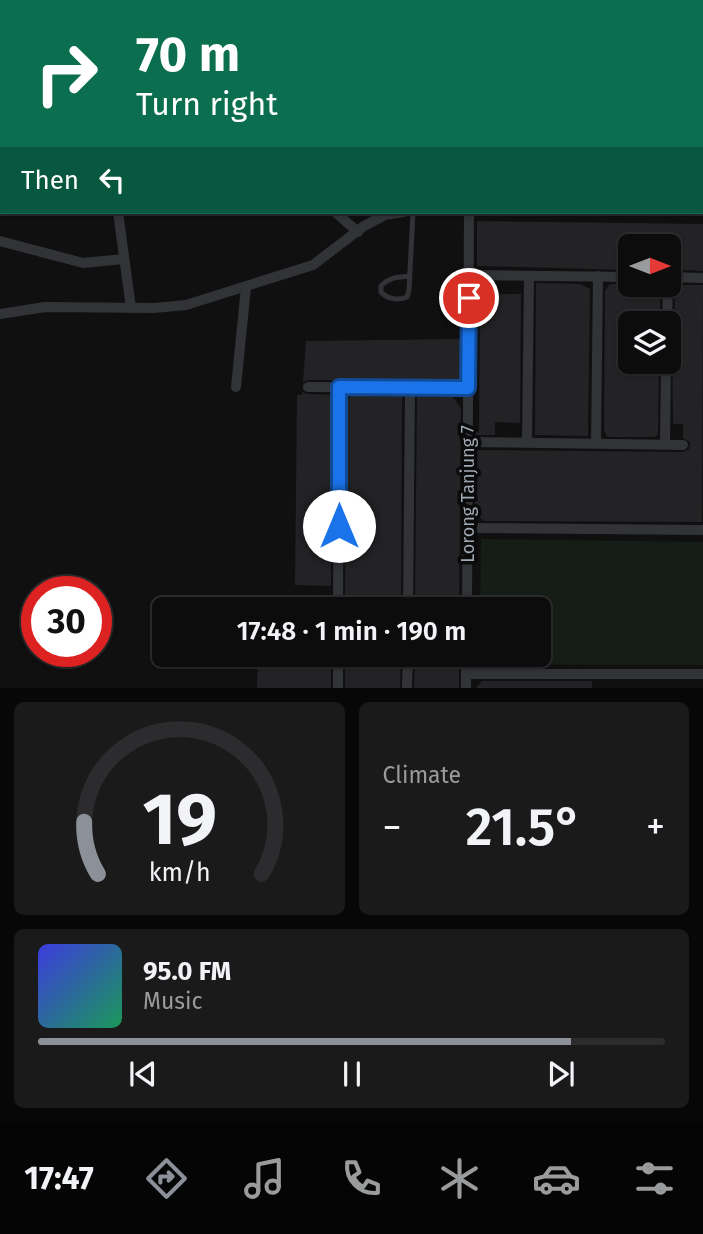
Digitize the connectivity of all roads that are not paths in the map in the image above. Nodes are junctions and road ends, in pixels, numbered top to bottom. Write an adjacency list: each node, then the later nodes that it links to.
1 (118, 214): 8 (street)
2 (337, 214): 6 (street)
3 (391, 214): 6 (street)
4 (413, 214): 10 (lane)
5 (469, 214): 9 (street, Lorong Tanjung 7)
6 (358, 232): 16 (street)
7 (0, 240): 8 (street)
8 (124, 259): 17 (street)
9 (469, 275): 11 (street); 24 (street, Lorong Tanjung 7)
10 (410, 276): 10 (lane)
11 (529, 276): 12 (street); 26 (street)
12 (598, 276): 13 (street); 27 (street)
13 (618, 277)
14 (681, 277): 15 (street)
15 (703, 278)
16 (246, 287): 17 (street); 20 (street)
17 (131, 308): 18 (street)
18 (0, 314)
19 (666, 374): 28 (street)
20 (236, 387)
21 (308, 387): 22 (street)
22 (339, 387): 23 (street); 32 (street)
23 (410, 388): 24 (street); 33 (street)
24 (468, 388): 25 (street, Lorong Tanjung 7)
25 (469, 442): 26 (street); 30 (street, Lorong Tanjung 7)
26 (527, 442): 27 (street)
27 (596, 442): 28 (street)
28 (665, 444): 29 (street)
29 (683, 445)
30 (468, 528): 31 (street); 34 (street, Lorong Tanjung 7)
31 (703, 530)
32 (338, 597)
33 (408, 597)
34 (467, 597)
35 (338, 667): 40 (street)
36 (408, 667): 41 (street)
37 (466, 667): 38 (street)
38 (466, 674): 39 (street); 42 (street)
39 (703, 674)
40 (338, 688)
41 (407, 688)
42 (466, 688)

